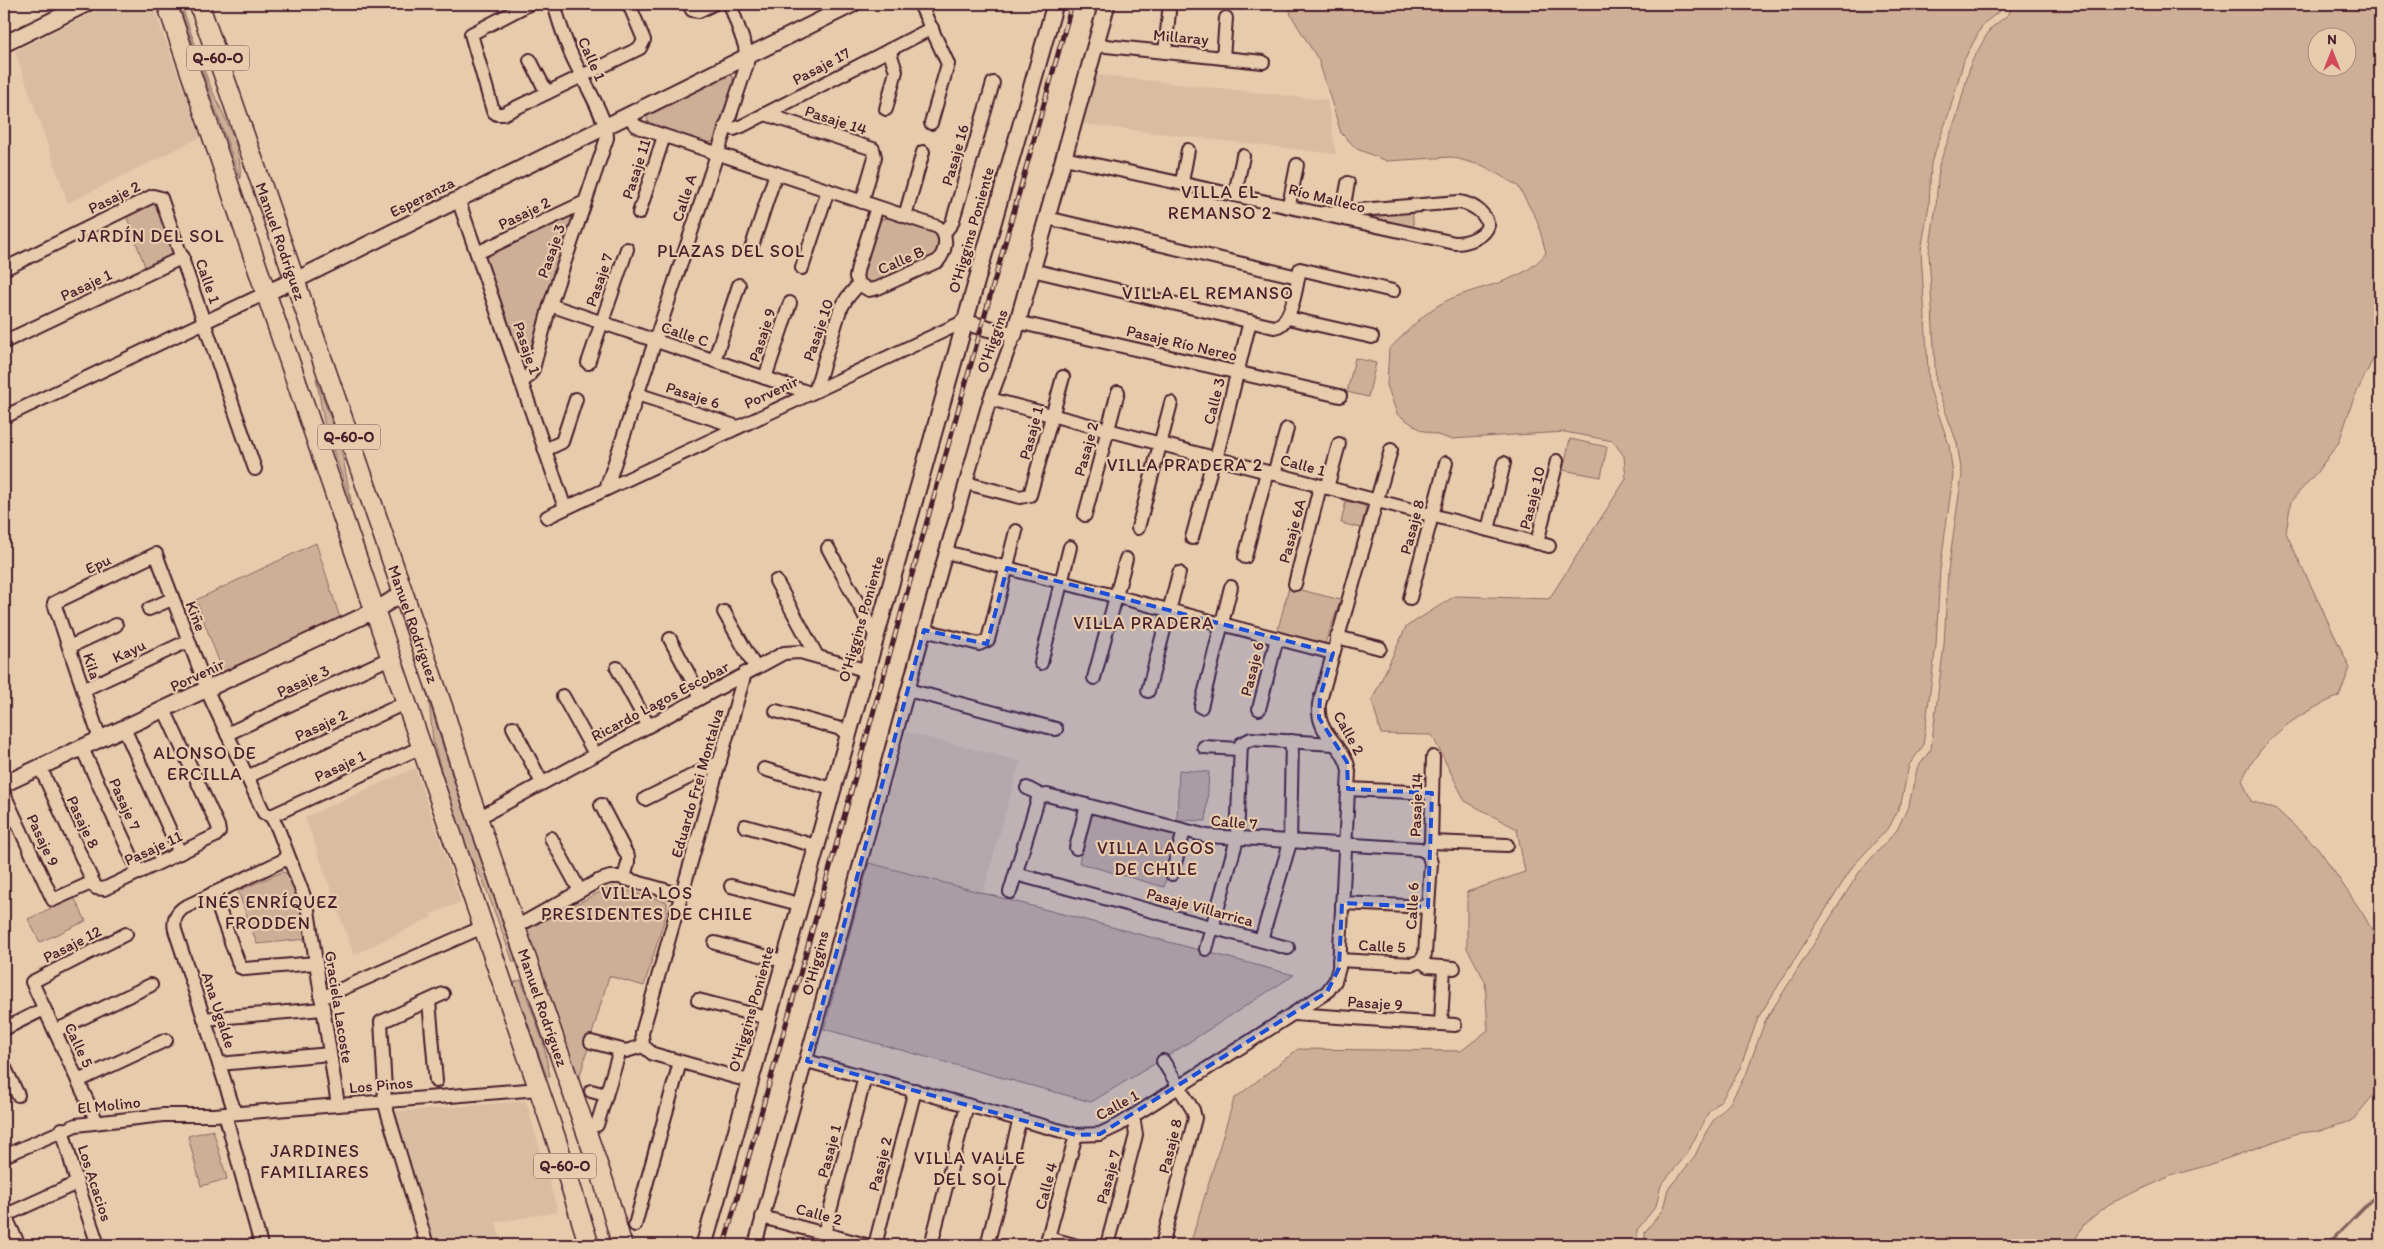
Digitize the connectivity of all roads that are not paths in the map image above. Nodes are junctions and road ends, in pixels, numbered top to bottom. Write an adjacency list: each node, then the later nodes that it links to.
1 (86, 4): 17 (street)
2 (167, 4): 70 (main road, Manuel Rodríguez / Q-60-O)
3 (199, 4): 66 (main road, Manuel Rodríguez / Q-60-O)
4 (529, 4): 27 (street)
5 (554, 4): 25 (street, Calle 1)
6 (629, 4): 25 (street)
7 (713, 4): 13 (street)
8 (730, 4): 21 (street, Calle A)
9 (853, 4): 21 (street, Esperanza)
10 (920, 4): 16 (street)
11 (1055, 4): 77 (street, O'Higgins Poniente)
12 (1108, 4): 18 (street, O'Higgins)
13 (691, 7)
14 (1169, 12): 20 (street)
15 (1226, 18): 22 (street)
16 (932, 28): 19 (street, Pasaje 17); 31 (street)
17 (4, 44)
18 (1096, 46): 20 (street, Millaray); 39 (street, O'Higgins)
19 (889, 50): 28 (street); 29 (street, Pasaje 17)
20 (1165, 52): 22 (street, Millaray)
21 (747, 58): 30 (street, Esperanza); 33 (street, Calle A)
22 (1223, 58): 24 (street, Millaray)
23 (530, 60): 27 (street)
24 (1263, 62)
25 (582, 76): 27 (street); 32 (street, Calle 1)
26 (994, 83): 57 (street, Pasaje 16)
27 (547, 94)
28 (886, 109)
29 (765, 114): 33 (street, Pasaje 17); 49 (street, Pasaje 14)
30 (629, 116): 32 (street, Esperanza); 34 (street, Calle B)
31 (931, 123)
32 (605, 127): 47 (street, Esperanza); 48 (street, Pasaje 3)
33 (725, 127): 37 (street, Calle A)
34 (664, 136): 37 (street, Calle B); 53 (street, Pasaje 11)
35 (1188, 150): 42 (street)
36 (923, 152): 55 (street)
37 (716, 153): 41 (street, Calle B); 80 (street, Calle A)
38 (1243, 156): 45 (street)
39 (1064, 158): 42 (street, Río Malleco); 56 (street, O'Higgins)
40 (1297, 166): 50 (street)
41 (776, 173): 44 (street, Calle B); 59 (street)
42 (1182, 182): 45 (street, Río Malleco)
43 (1348, 183): 52 (street)
44 (828, 190): 49 (street, Calle B); 62 (street)
45 (1235, 194): 50 (street, Río Malleco)
46 (159, 196): 61 (street, Calle 1); 63 (street, Pasaje 2)
47 (458, 199): 60 (street, Pasaje 1); 66 (street, Esperanza)
48 (585, 202): 60 (street, Pasaje 2); 72 (street, Pasaje 3)
49 (862, 202): 51 (street, Calle B)
50 (1289, 206): 54 (street, Río Malleco)
51 (877, 207): 55 (street, Calle B); 67 (street, Calle B)
52 (1343, 210): 54 (street); 54 (street, Río Malleco)
53 (638, 213)
54 (1322, 213)
55 (904, 216): 57 (street, Calle B)
56 (1047, 218): 64 (street, O'Higgins); 65 (street)
57 (944, 233): 67 (street, Calle B)
58 (627, 249): 76 (street, Pasaje 7)
59 (751, 249)
60 (477, 253): 87 (street, Pasaje 1)
61 (183, 257): 75 (street, Calle 1); 81 (street, Pasaje 1)
62 (802, 268)
63 (4, 269)
64 (1032, 270): 74 (street); 78 (street, O'Higgins)
65 (1299, 273): 69 (street); 73 (street)
66 (295, 280): 70 (street, Esperanza); 135 (main road, Manuel Rodríguez / Q-60-O)
67 (859, 284): 88 (street, Pasaje 10)
68 (739, 285): 82 (street)
69 (1393, 291)
70 (266, 292): 75 (street, Esperanza); 141 (main road, Manuel Rodríguez / Q-60-O)
71 (790, 303): 86 (street, Pasaje 9)
72 (550, 305): 76 (street, Calle C); 87 (street, Pasaje 3)
73 (1288, 318): 74 (street); 79 (street)
74 (1250, 321): 84 (street, Calle 3)
75 (205, 322): 96 (street, Esperanza); 108 (street, Calle 1)
76 (602, 322): 80 (street, Calle C); 83 (street, Pasaje 7)
77 (963, 322): 78 (street); 88 (street, Porvenir); 147 (street, O'Higgins Poniente)
78 (1016, 328): 84 (street, Pasaje Río Nereo); 93 (street, O'Higgins)
79 (1372, 337)
80 (655, 340): 82 (street, Calle C); 90 (street, Calle A)
81 (4, 342)
82 (714, 361): 86 (street, Calle C)
83 (588, 363)
84 (1237, 372): 91 (street, Pasaje Río Nereo); 104 (street, Calle 3)
85 (1064, 377): 95 (street, Pasaje 1)
86 (765, 378): 88 (street, Calle C)
87 (522, 382): 102 (street, Pasaje 1)
88 (812, 392): 97 (street, Porvenir)
89 (1118, 392): 99 (street, Pasaje 2)
90 (637, 394): 97 (street, Pasaje 6); 112 (street, Calle A)
91 (1340, 396)
92 (576, 399): 102 (street)
93 (990, 399): 95 (street, Calle 1); 110 (street, O'Higgins)
94 (1171, 403): 100 (street)
95 (1053, 416): 99 (street, Calle 1); 110 (street, Pasaje 1)
96 (4, 417)
97 (738, 427): 112 (street, Porvenir)
98 (1286, 429): 109 (street)
99 (1108, 430): 100 (street, Calle 1); 115 (street, Pasaje 2)
100 (1160, 444): 104 (street, Calle 1); 118 (street)
101 (1339, 444): 111 (street)
102 (545, 450): 114 (street, Pasaje 1)
103 (1391, 450): 113 (street)
104 (1216, 459): 109 (street, Calle 1); 121 (street, Calle 3)
105 (1557, 461): 122 (street, Pasaje 10)
106 (1446, 463): 116 (street, Pasaje 8)
107 (1504, 463): 120 (street)
108 (255, 469)
109 (1270, 473): 111 (street, Calle 1); 127 (street)
110 (966, 482): 125 (street, O'Higgins)
111 (1324, 488): 113 (street, Calle 1); 133 (street, Pasaje 6A)
112 (606, 489): 114 (street, Porvenir)
113 (1377, 502): 116 (street, Calle 1); 148 (street, Calle 2)
114 (565, 508): 117 (street, Porvenir)
115 (1085, 515)
116 (1432, 516): 120 (street, Calle 1); 137 (street, Pasaje 8)
117 (547, 517)
118 (1138, 528)
119 (1016, 530): 129 (street)
120 (1488, 530): 122 (street, Calle 1)
121 (1192, 538)
122 (1543, 544)
123 (1070, 547): 132 (street)
124 (828, 548): 147 (street)
125 (946, 552): 129 (street); 146 (street, O'Higgins)
126 (156, 554): 138 (street, Kiñe); 139 (street, Epu)
127 (1245, 557)
128 (1126, 559): 136 (street)
129 (1007, 568): 132 (street); 146 (street)
130 (1179, 573): 142 (street)
131 (776, 581): 155 (street)
132 (1062, 582): 136 (street); 157 (street)
133 (1295, 584)
134 (1231, 587): 144 (street)
135 (403, 593): 141 (street, Porvenir); 204 (main road, Manuel Rodríguez / Q-60-O)
136 (1116, 596): 142 (street); 161 (street)
137 (1410, 598)
138 (172, 599): 140 (street); 151 (street, Kiñe)
139 (54, 603): 152 (street, Kila)
140 (149, 609)
141 (376, 610): 156 (main road, Manuel Rodríguez / Q-60-O); 162 (street, Porvenir)
142 (1170, 610): 144 (street); 165 (street)
143 (724, 612): 159 (street)
144 (1222, 624): 149 (street); 169 (street)
145 (116, 625): 152 (street)
146 (924, 630): 164 (street, O'Higgins)
147 (875, 635): 160 (street, O'Higgins Poniente)
148 (1337, 637): 153 (street); 154 (street, Calle 2)
149 (1277, 638): 154 (street); 171 (street, Pasaje 6)
150 (670, 639): 167 (street)
151 (188, 641): 162 (street, Kiñe); 163 (street, Kayu)
152 (69, 647): 163 (street, Kila)
153 (1380, 648)
154 (1333, 653): 182 (street, Calle 2)
155 (817, 656): 159 (street, Ricardo Lagos Escobar); 160 (street, Ricardo Lagos Escobar)
156 (392, 658): 168 (main road, Manuel Rodríguez / Q-60-O); 178 (street, Pasaje 3)
157 (1040, 663)
158 (617, 668): 173 (street)
159 (750, 670): 167 (street, Ricardo Lagos Escobar); 188 (street, Eduardo Frei Montalva)
160 (865, 670): 177 (street, O'Higgins Poniente)
161 (1094, 678)
162 (207, 689): 170 (street, Porvenir); 178 (street, Kiñe)
163 (83, 690): 179 (street, Kila)
164 (908, 690): 176 (street); 263 (street, O'Higgins)
165 (1148, 692)
166 (563, 696): 186 (street)
167 (701, 697): 173 (street, Ricardo Lagos Escobar)
168 (408, 702): 181 (main road, Manuel Rodríguez / Q-60-O); 191 (street, Pasaje 2)
169 (1201, 706)
170 (164, 709): 175 (street, Porvenir); 215 (street, Pasaje 11)
171 (1259, 709)
172 (776, 711): 177 (street)
173 (648, 725): 186 (street, Ricardo Lagos Escobar)
174 (513, 727): 192 (street)
175 (124, 728): 179 (street, Porvenir); 215 (street)
176 (1056, 729)
177 (848, 731): 195 (street, O'Higgins Poniente)
178 (227, 734): 191 (street, Kiñe)
179 (100, 739): 184 (street, Porvenir)
180 (1292, 741): 182 (street); 185 (street); 209 (street)
181 (421, 743): 203 (street, Pasaje 1); 230 (main road, Manuel Rodríguez / Q-60-O)
182 (1334, 744): 196 (street, Calle 2)
183 (1204, 747): 185 (street)
184 (82, 748): 189 (street, Porvenir); 217 (street, Pasaje 7)
185 (1239, 749): 208 (street)
186 (595, 754): 192 (street, Ricardo Lagos Escobar)
187 (1433, 757): 197 (street, Pasaje 14)
188 (720, 762): 200 (street); 226 (street, Eduardo Frei Montalva)
189 (40, 767): 193 (street, Porvenir); 221 (street, Pasaje 8)
190 (764, 769): 195 (street)
191 (247, 777): 203 (street, Graciela Lacoste)
192 (542, 783): 204 (street, Ricardo Lagos Escobar)
193 (4, 784)
194 (1027, 788): 199 (street, Calle 7)
195 (832, 789): 212 (street, O'Higgins Poniente)
196 (1348, 789): 197 (street); 210 (street, Calle 2)
197 (1432, 793): 214 (street, Pasaje 14)
198 (4, 794): 221 (street, Pasaje 9)
199 (1042, 796): 202 (street, Calle 7); 218 (street)
200 (646, 799)
201 (600, 805): 220 (street)
202 (1087, 806): 206 (street, Calle 7); 213 (street)
203 (271, 816): 216 (street, Graciela Lacoste)
204 (478, 818): 231 (main road, Manuel Rodríguez / Q-60-O)
205 (744, 826): 212 (street)
206 (1184, 831): 208 (street, Calle 7); 219 (street)
207 (551, 838): 223 (street)
208 (1237, 840): 209 (street, Calle 7); 232 (street)
209 (1290, 843): 210 (street, Calle 7); 234 (street)
210 (1345, 845): 214 (street, Calle 7); 227 (street, Calle 2)
211 (1507, 845): 214 (street, Calle 7)
212 (816, 846): 228 (street, O'Higgins Poniente)
213 (1076, 848)
214 (1430, 848): 229 (street, Calle 6)
215 (180, 853): 217 (street, Pasaje 11)
216 (288, 858): 225 (street); 242 (street, Graciela Lacoste)
217 (139, 873): 221 (street, Pasaje 11)
218 (1016, 874): 224 (street); 232 (street, Pasaje Villarrica)
219 (1172, 874)
220 (624, 878): 223 (street); 226 (street)
221 (96, 886)
222 (731, 886): 228 (street)
223 (580, 891): 231 (street)
224 (1010, 892)
225 (214, 893): 242 (street); 253 (street, Ana Ugalde)
226 (682, 895): 260 (street, Eduardo Frei Montalva)
227 (1342, 903): 229 (street); 238 (street, Calle 2)
228 (799, 904): 240 (street, O'Higgins Poniente)
229 (1428, 907): 241 (street, Calle 6)
230 (483, 927): 239 (main road, Manuel Rodríguez / Q-60-O); 249 (street)
231 (516, 927): 243 (main road, Manuel Rodríguez / Q-60-O)
232 (1212, 927): 234 (street, Pasaje Villarrica); 237 (street)
233 (126, 934): 244 (street, Pasaje 12)
234 (1261, 940): 236 (street, Pasaje Villarrica)
235 (715, 943): 240 (street)
236 (1288, 948)
237 (1206, 949)
238 (1339, 960): 241 (street, Calle 5); 251 (street, Calle 1)
239 (495, 961): 243 (main road); 273 (main road, Manuel Rodríguez / Q-60-O)
240 (783, 961): 252 (street, O'Higgins Poniente)
241 (1421, 961): 254 (street)
242 (316, 963): 249 (street, Graciela Lacoste)
243 (531, 971): 300 (main road, Manuel Rodríguez / Q-60-O)
244 (32, 982): 250 (street, Calle 5)
245 (151, 985): 257 (street)
246 (443, 994): 248 (street)
247 (698, 1000): 252 (street)
248 (429, 1001): 270 (street); 278 (street)
249 (322, 1004): 253 (street); 262 (street, Graciela Lacoste)
250 (44, 1009): 256 (street); 257 (street, Calle 5)
251 (1294, 1014): 254 (street, Pasaje 9); 272 (street, Calle 1)
252 (767, 1018): 271 (street, O'Higgins Poniente)
253 (204, 1019): 266 (street, Ana Ugalde)
254 (1441, 1024): 255 (street, Pasaje 9)
255 (1455, 1025)
256 (4, 1029)
257 (54, 1031): 269 (street, Calle 5)
258 (166, 1040): 269 (street)
259 (591, 1042): 261 (street)
260 (643, 1046): 261 (street); 265 (street)
261 (620, 1050): 277 (street)
262 (330, 1054): 266 (street); 279 (street, Graciela Lacoste)
263 (807, 1060): 268 (street, Calle 1); 291 (street, O'Higgins)
264 (1163, 1061): 272 (street, Pasaje 8)
265 (680, 1062): 271 (street); 292 (street)
266 (219, 1064): 281 (street, Ana Ugalde)
267 (4, 1066): 276 (street)
268 (865, 1077): 274 (street, Calle 1); 293 (street, Pasaje 1)
269 (78, 1081): 284 (street, Calle 5)
270 (436, 1081)
271 (749, 1081): 301 (street, O'Higgins Poniente)
272 (1179, 1087): 282 (street, Calle 1); 309 (street, Pasaje 8)
273 (539, 1088): 278 (street, Los Pinos); 299 (main road, Manuel Rodríguez / Q-60-O)
274 (915, 1090): 280 (street, Calle 1); 304 (street, Pasaje 2)
275 (591, 1091): 277 (street)
276 (18, 1095)
277 (606, 1095): 285 (street)
278 (384, 1101): 279 (street, Los Pinos); 298 (street)
279 (338, 1105): 281 (street, Los Pinos)
280 (967, 1105): 283 (street, Calle 1); 305 (street)
281 (230, 1114): 284 (street, El Molino); 297 (street, Ana Ugalde)
282 (1133, 1116): 287 (street, Calle 1); 308 (street, Pasaje 7)
283 (1020, 1119): 287 (street, Calle 1); 306 (street)
284 (97, 1122): 286 (street, El Molino)
285 (597, 1125)
286 (62, 1130): 288 (street, El Molino); 289 (street, Los Acacios)
287 (1076, 1135): 294 (street, Calle 4)
288 (4, 1156)
289 (77, 1183): 290 (street); 296 (street, Los Acacios)
290 (4, 1216): 295 (street)
291 (762, 1217): 293 (street, Calle 2); 302 (street, O'Higgins)
292 (635, 1225)
293 (824, 1234): 303 (street, Calle 2)
294 (1047, 1242): 307 (street)
295 (17, 1245)
296 (97, 1245)
297 (262, 1245)
298 (427, 1245)
299 (589, 1245)
300 (622, 1245)
301 (704, 1245)
302 (755, 1245)
303 (866, 1245)
304 (875, 1245)
305 (931, 1245)
306 (987, 1245)
307 (1074, 1245)
308 (1107, 1245)
309 (1162, 1245)

